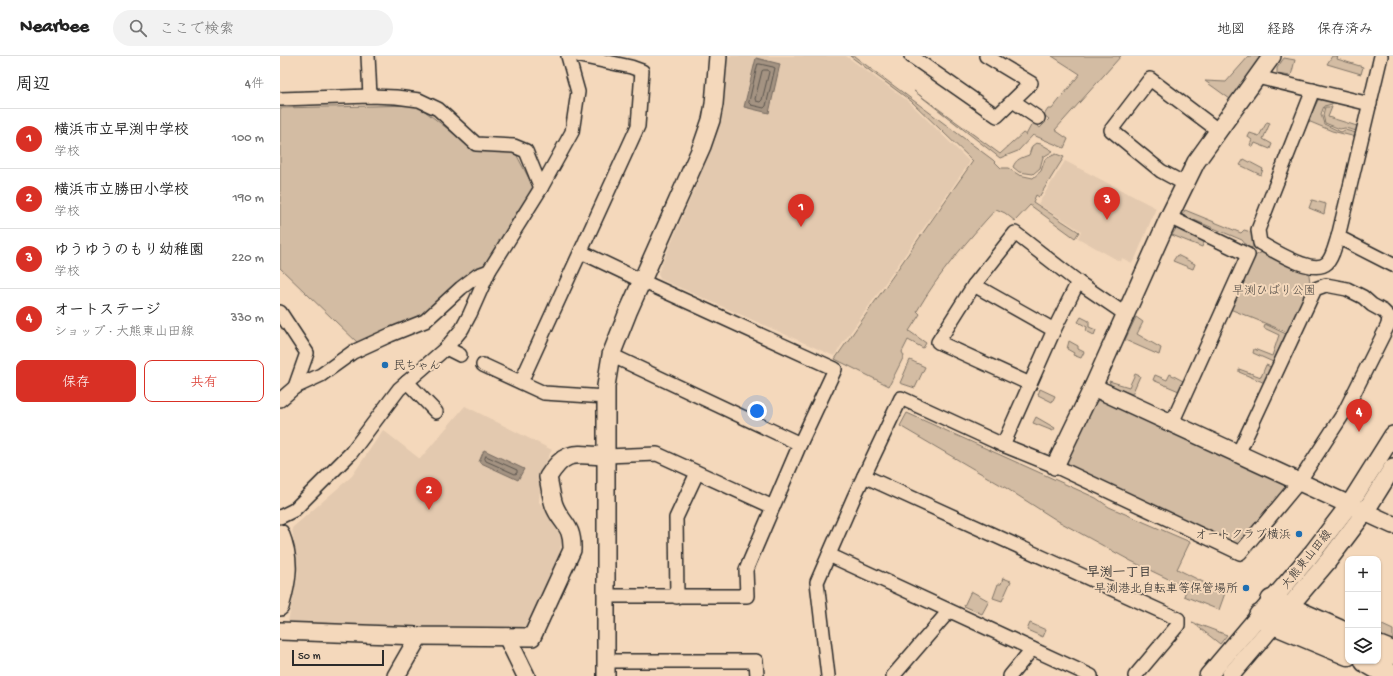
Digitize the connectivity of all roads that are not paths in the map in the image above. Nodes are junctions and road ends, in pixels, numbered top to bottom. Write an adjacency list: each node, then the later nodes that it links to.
1 (368, 56): 11 (street)
2 (568, 56): 18 (street)
3 (580, 56): 21 (street)
4 (718, 56): 24 (street)
5 (911, 56): 13 (street)
6 (986, 56): 13 (street)
7 (1272, 56): 9 (street)
8 (1381, 56): 14 (street)
9 (1257, 77): 10 (street); 16 (street)
10 (1313, 90): 14 (street); 20 (street)
11 (370, 96): 12 (street); 18 (street)
12 (280, 99)
13 (1013, 101): 15 (street)
14 (1370, 104): 20 (street)
15 (1038, 118)
16 (1219, 131): 17 (street); 17 (street)
17 (1185, 184): 19 (street)
18 (541, 188): 23 (street)
19 (1169, 217): 28 (street); 43 (street)
20 (1338, 237): 22 (street)
21 (581, 252): 24 (street); 36 (street)
22 (1393, 265)
23 (489, 271): 31 (street); 38 (street)
24 (642, 281): 33 (street); 45 (street)
25 (1078, 282): 26 (street); 28 (street); 30 (street)
26 (974, 285): 30 (street); 37 (street)
27 (280, 312): 38 (street)
28 (1125, 314): 39 (street)
29 (1391, 322): 47 (street); 53 (street)
30 (1054, 330): 37 (street)
31 (446, 348): 32 (street); 35 (street)
32 (460, 355)
33 (611, 355): 40 (street); 45 (street)
34 (482, 365): 36 (street)
35 (407, 382): 42 (street); 57 (street)
36 (521, 382): 40 (street)
37 (1030, 384): 46 (street)
38 (295, 387): 41 (street)
39 (1093, 387): 43 (street); 49 (street)
40 (606, 397): 48 (street)
41 (280, 400)
42 (436, 412)
43 (1172, 423): 47 (street)
44 (1393, 435): 54 (street, 大熊東山田線)
45 (800, 444): 55 (street)
46 (1003, 445): 49 (street); 52 (street)
47 (1238, 454): 53 (street)
48 (606, 456): 51 (street); 61 (street); 69 (street)
49 (1055, 466): 53 (street)
50 (1393, 467): 56 (street, 大熊東山田線)
51 (697, 473): 55 (street); 62 (street)
52 (864, 476): 60 (street); 83 (street)
53 (1299, 482): 54 (street)
54 (1349, 505): 56 (street); 65 (street, 大熊東山田線)
55 (773, 507): 62 (street)
56 (1365, 512): 58 (street); 65 (street, 大熊東山田線)
57 (280, 517)
58 (1393, 525)
59 (280, 532): 63 (street)
60 (829, 555): 64 (street); 79 (street)
61 (607, 596): 62 (street); 75 (street)
62 (677, 597)
63 (280, 607)
64 (949, 611): 71 (street); 80 (street)
65 (1274, 612): 67 (highway); 72 (highway); 84 (street, 大熊東山田線); 85 (street, 大熊東山田線)
66 (280, 631): 68 (street)
67 (1345, 635)
68 (419, 636): 69 (street); 76 (street)
69 (507, 637): 77 (street)
70 (1381, 648): 73 (highway)
71 (1032, 649): 81 (street); 82 (street)
72 (1345, 652)
73 (1393, 653)
74 (1371, 664): 86 (highway)
75 (606, 669): 78 (street)
76 (396, 676)
77 (526, 676)
78 (757, 676)
79 (828, 676)
80 (893, 676)
81 (1010, 676)
82 (1091, 676)
83 (1135, 676)
84 (1208, 676)
85 (1230, 676)
86 (1392, 676)

